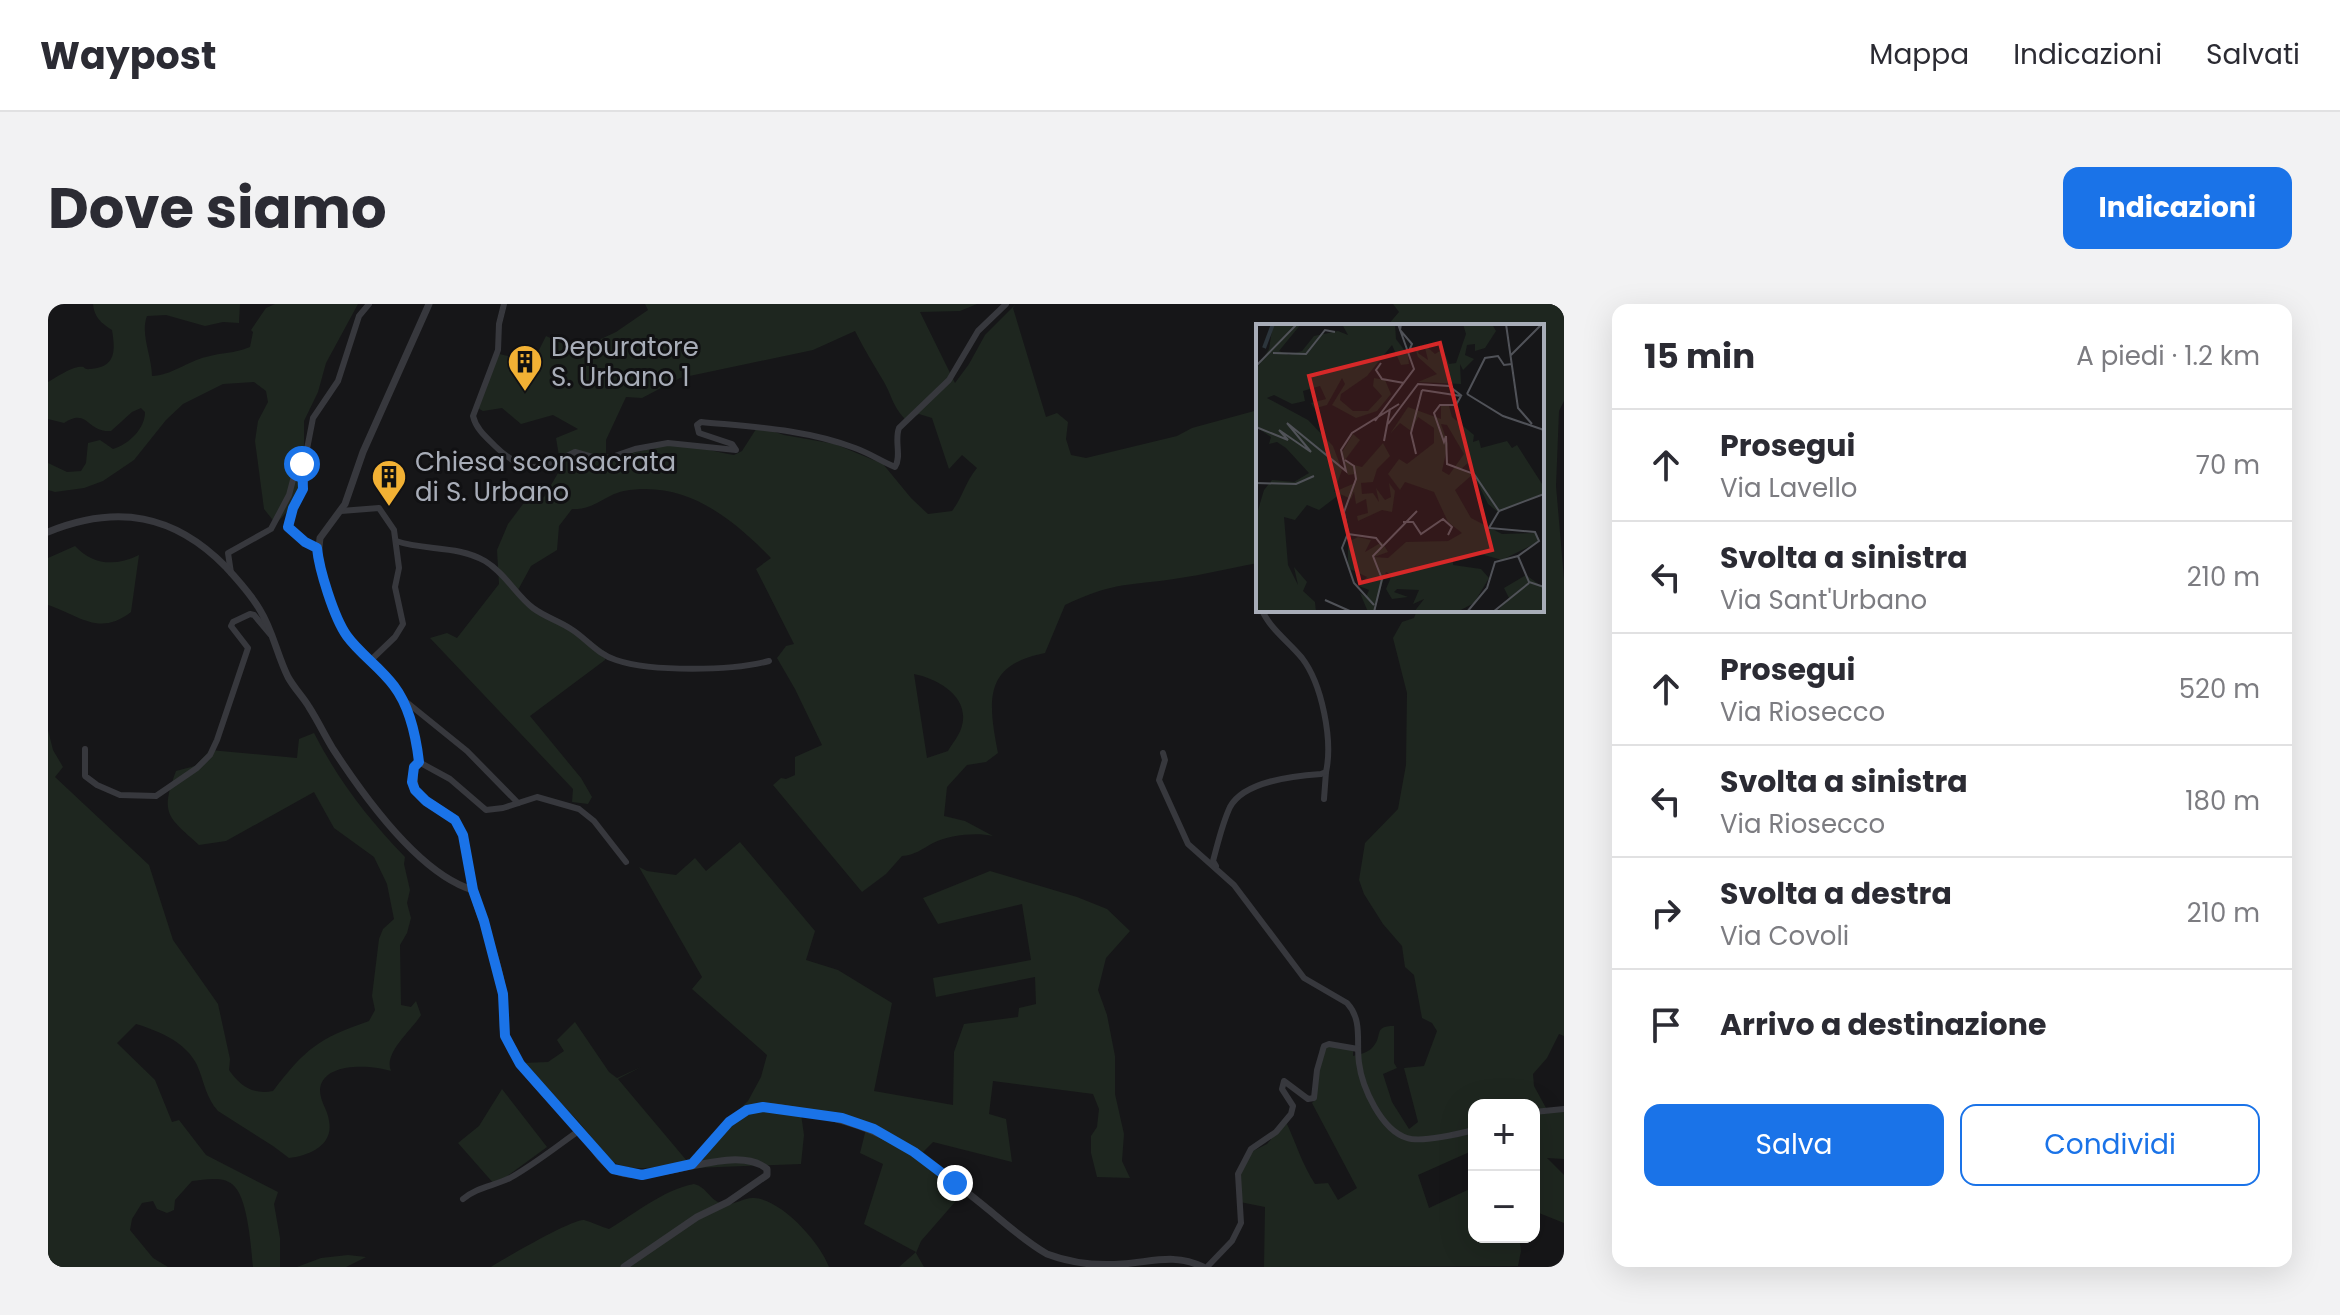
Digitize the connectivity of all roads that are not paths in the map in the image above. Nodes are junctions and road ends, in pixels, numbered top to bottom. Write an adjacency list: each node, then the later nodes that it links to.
1 (369, 304): 5 (street)
2 (429, 304): 6 (street)
3 (504, 304): 4 (street)
4 (1006, 304)
5 (304, 485): 9 (street); 10 (street)
6 (341, 511): 8 (street); 9 (street)
7 (49, 531): 10 (street)
8 (396, 541): 13 (street); 14 (street)
9 (317, 548): 13 (street)
10 (232, 573): 12 (street)
11 (1264, 612): 19 (street)
12 (273, 636): 16 (street); 24 (street)
13 (370, 661): 15 (street)
14 (769, 661)
15 (399, 696): 18 (street); 21 (street)
16 (85, 749)
17 (1163, 753): 23 (street)
18 (419, 762): 21 (street); 24 (street)
19 (1326, 772): 20 (street); 23 (street)
20 (1324, 799)
21 (518, 803): 22 (street)
22 (626, 862)
23 (1218, 869): 25 (street)
24 (473, 890): 28 (street)
25 (1358, 1049): 29 (street); 33 (street)
26 (1564, 1109): 27 (street)
27 (1540, 1111)
28 (580, 1130): 30 (street); 31 (street)
29 (1468, 1131)
30 (692, 1164): 32 (street); 33 (street)
31 (463, 1199)
32 (624, 1267)
33 (1205, 1267)

